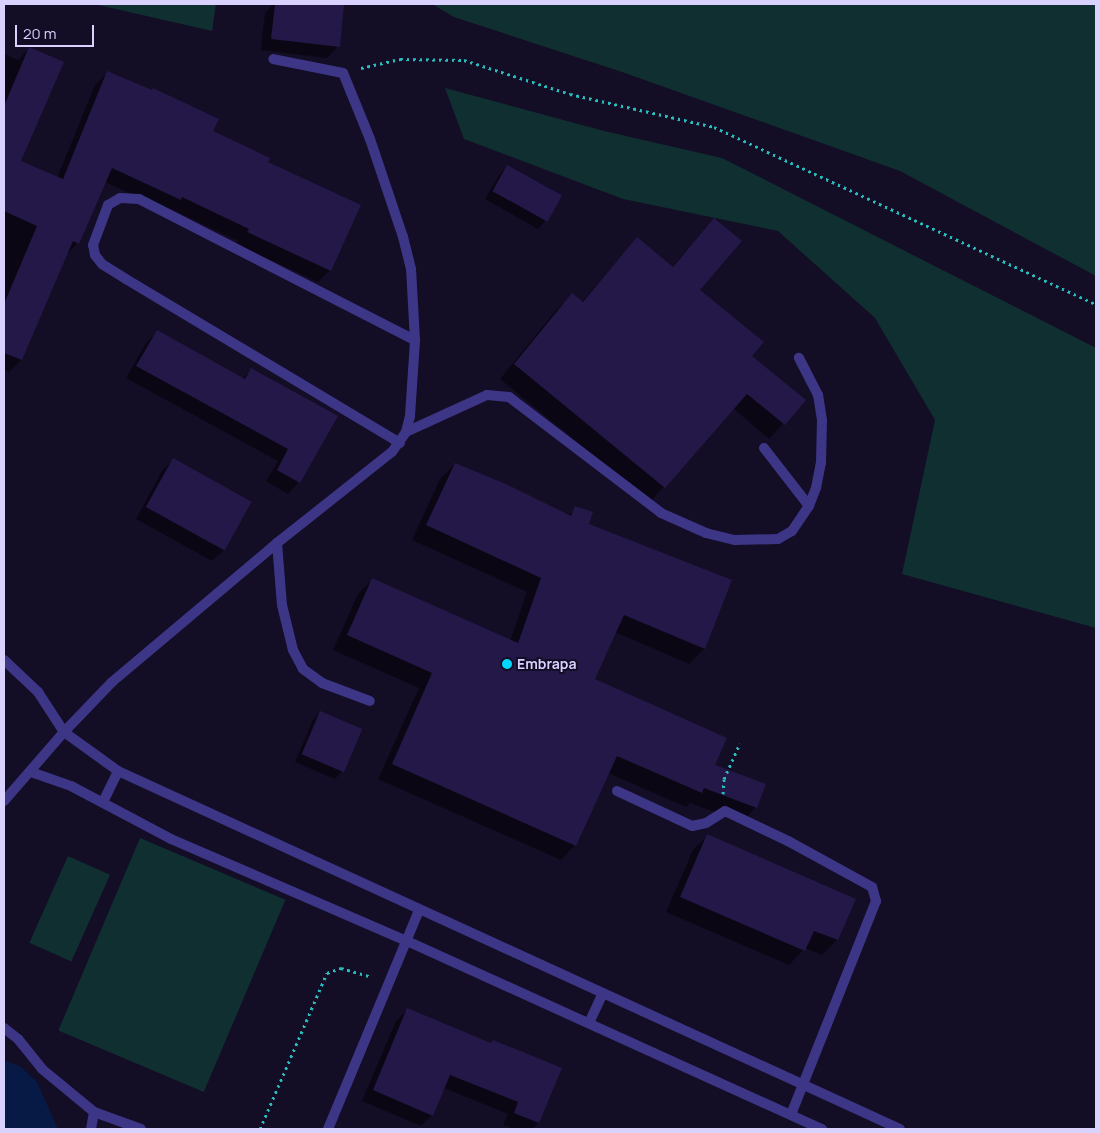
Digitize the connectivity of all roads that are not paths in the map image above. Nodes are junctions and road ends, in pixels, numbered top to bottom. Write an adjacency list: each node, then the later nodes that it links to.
1 (273, 59): 2 (lane)
2 (415, 340): 4 (lane); 5 (lane)
3 (799, 358): 7 (lane)
4 (406, 432): 5 (lane); 7 (lane)
5 (400, 443): 8 (lane)
6 (764, 448): 7 (lane)
7 (809, 506)
8 (277, 543): 10 (lane); 11 (lane)
9 (4, 660): 11 (lane)
10 (370, 701)
11 (64, 732): 12 (lane); 13 (lane)
12 (118, 771): 16 (lane); 17 (lane)
13 (31, 772): 15 (lane); 16 (lane)
14 (617, 791): 22 (lane)
15 (4, 801)
16 (103, 802): 18 (lane)
17 (419, 910): 18 (lane); 19 (lane)
18 (407, 941): 20 (lane); 27 (lane)
19 (603, 993): 20 (lane); 22 (lane)
20 (589, 1023): 24 (lane)
21 (4, 1028): 23 (lane)
22 (804, 1084): 24 (lane); 29 (lane)
23 (94, 1112): 25 (lane); 26 (lane)
24 (792, 1115): 28 (lane)
25 (91, 1129)
26 (141, 1129)
27 (328, 1129)
28 (822, 1129)
29 (900, 1129)

